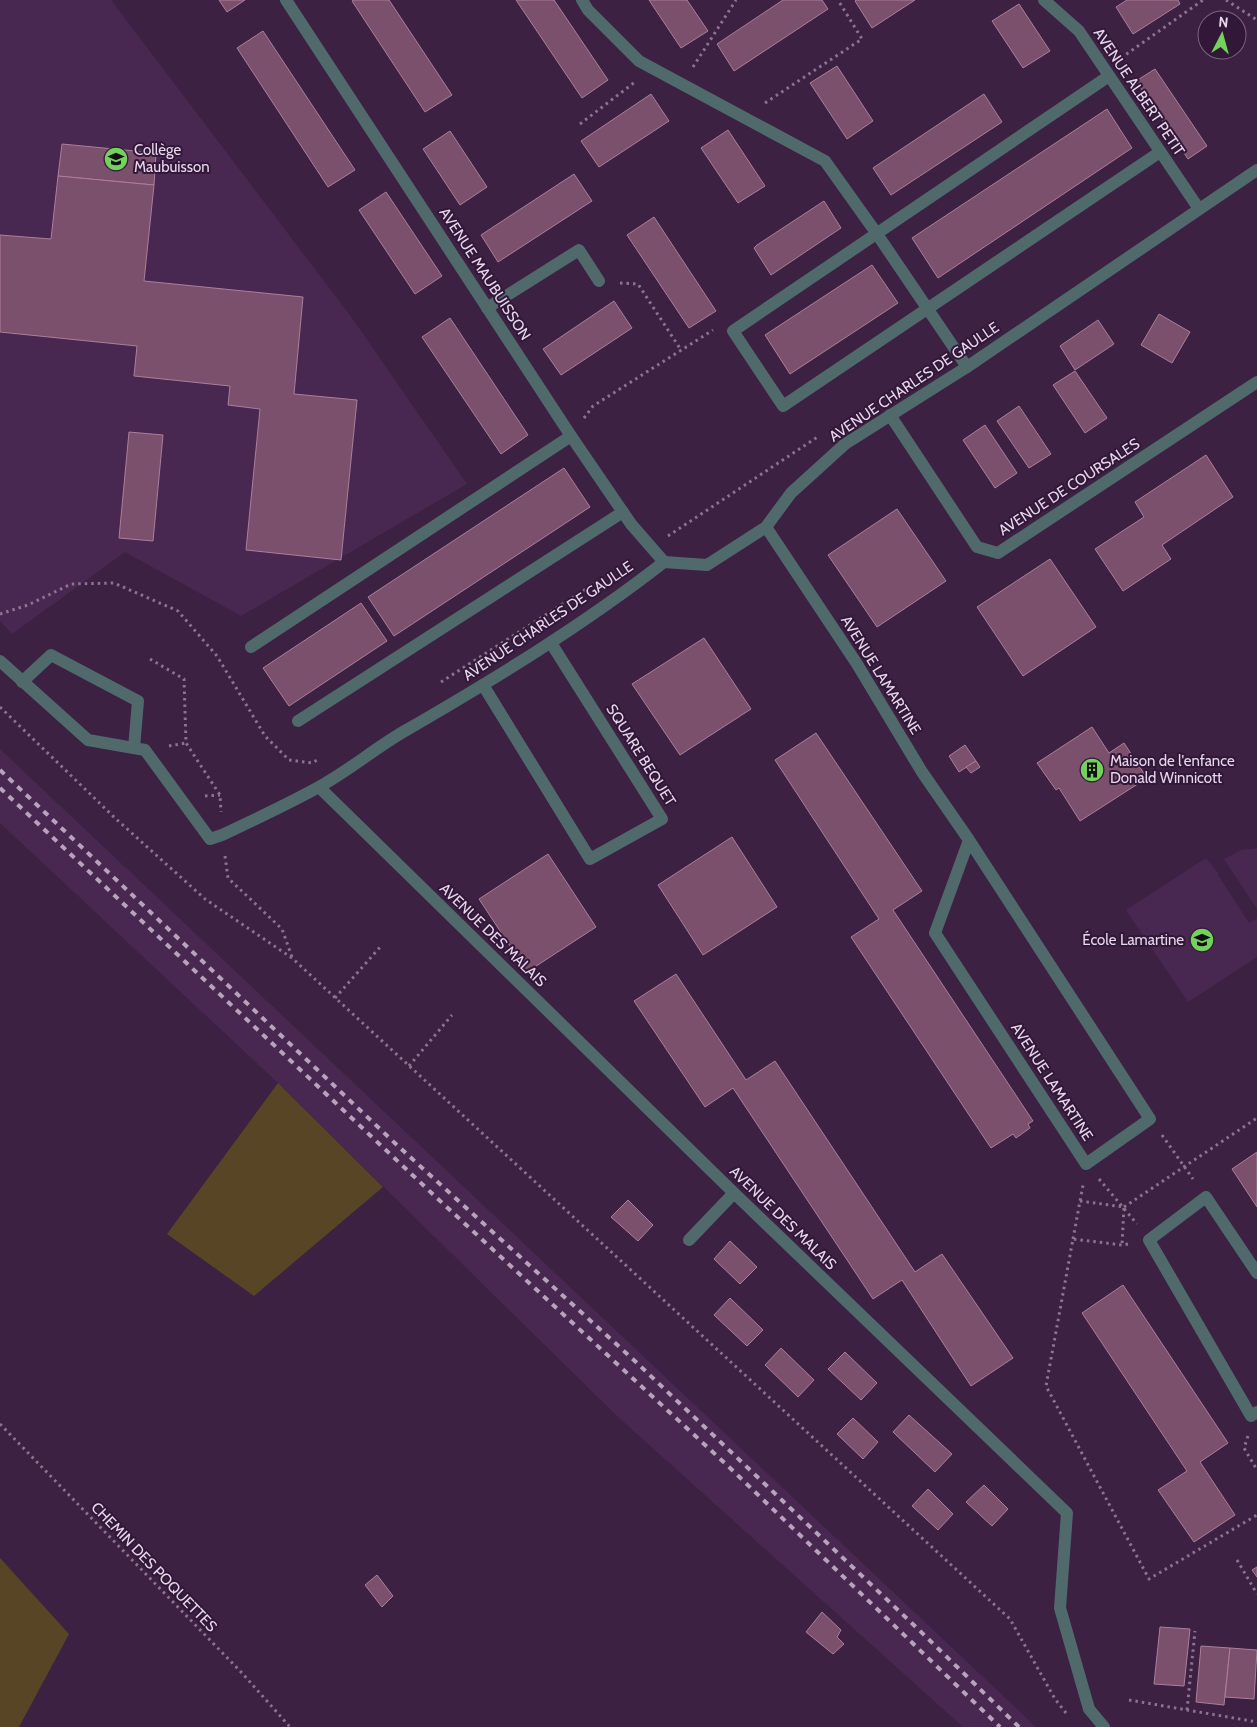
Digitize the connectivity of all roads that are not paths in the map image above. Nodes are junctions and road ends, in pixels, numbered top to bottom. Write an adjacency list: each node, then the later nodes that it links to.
1 (582, 0): 8 (street)
2 (1044, 0): 4 (street, AVENUE ALBERT PETIT)
3 (290, 2): 10 (street, AVENUE MAUBUISSON)
4 (1107, 73): 5 (street, AVENUE ALBERT PETIT); 8 (street)
5 (1160, 152): 7 (street, AVENUE ALBERT PETIT); 11 (street)
6 (1257, 170): 7 (street, AVENUE CHARLES DE GAULLE)
7 (1198, 209): 12 (street, AVENUE CHARLES DE GAULLE)
8 (877, 234): 11 (street); 11 (street)
9 (599, 281): 10 (street)
10 (487, 308): 15 (street, AVENUE MAUBUISSON)
11 (927, 310): 12 (street)
12 (967, 366): 14 (street, AVENUE CHARLES DE GAULLE)
13 (1257, 382): 14 (street, AVENUE DE COURSALES)
14 (890, 415): 17 (street, AVENUE CHARLES DE GAULLE)
15 (571, 436): 16 (street, AVENUE MAUBUISSON); 20 (street)
16 (623, 512): 18 (street, AVENUE MAUBUISSON); 24 (street)
17 (766, 527): 18 (street, AVENUE CHARLES DE GAULLE); 27 (street, AVENUE LAMARTINE)
18 (664, 562): 19 (street, AVENUE CHARLES DE GAULLE)
19 (551, 643): 23 (street, AVENUE CHARLES DE GAULLE); 23 (street, SQUARE BEQUET)
20 (251, 647)
21 (0, 662): 22 (street)
22 (22, 682): 25 (street); 25 (street)
23 (483, 685): 26 (street, AVENUE CHARLES DE GAULLE)
24 (298, 721)
25 (134, 748): 26 (street, AVENUE CHARLES DE GAULLE)
26 (319, 788): 28 (street, AVENUE DES MALAIS)
27 (969, 840): 27 (street, AVENUE LAMARTINE)
28 (734, 1193): 29 (street); 32 (street, AVENUE DES MALAIS)
29 (689, 1240)
30 (1257, 1273): 31 (street)
31 (1256, 1413)
32 (1104, 1727)

